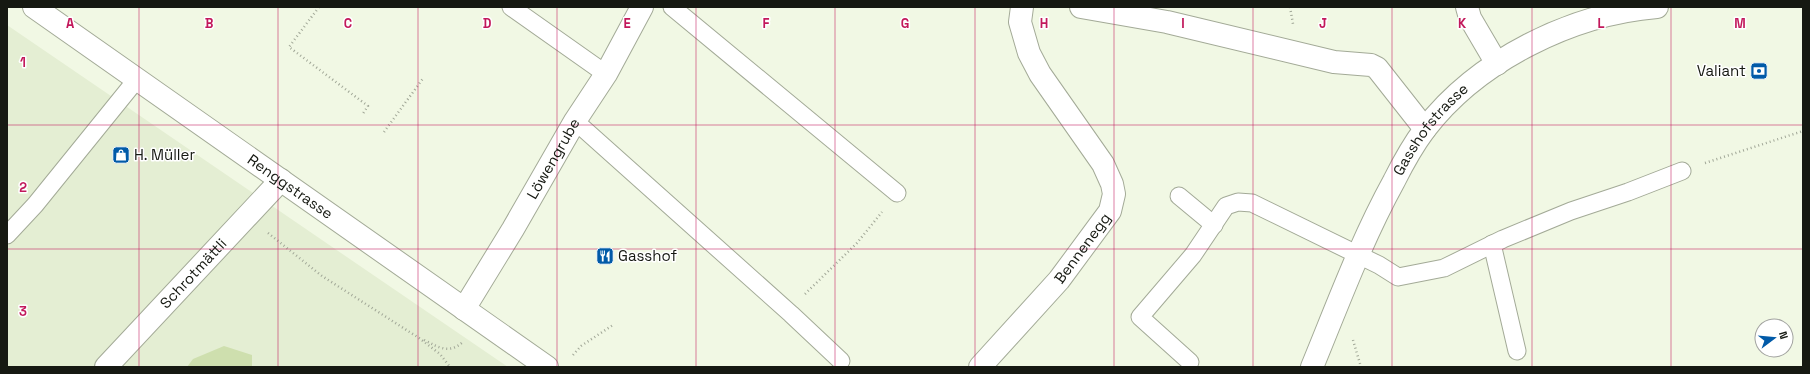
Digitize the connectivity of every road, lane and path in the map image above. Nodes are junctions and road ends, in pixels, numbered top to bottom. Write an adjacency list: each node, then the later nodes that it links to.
1 (34, 7): 13 (street, Renggstrasse)
2 (319, 7): 14 (path)
3 (511, 7): 11 (lane)
4 (642, 7): 11 (street, Löwengrube)
5 (672, 7): 21 (lane)
6 (1022, 7): 41 (street, Bennenegg)
7 (1081, 7): 16 (street)
8 (1467, 7): 10 (street)
9 (1657, 7): 10 (street, Gasshofstrasse)
10 (1497, 64): 16 (street, Gasshofstrasse)
11 (606, 74): 15 (street, Löwengrube)
12 (424, 77): 18 (path)
13 (137, 79): 20 (street, Renggstrasse); 25 (lane)
14 (362, 115)
15 (575, 121): 28 (street, Löwengrube); 29 (lane)
16 (1425, 129): 27 (street, Gasshofstrasse)
17 (1803, 131): 19 (path)
18 (384, 132)
19 (1682, 171): 26 (lane)
20 (281, 180): 23 (street, Schrotmättli); 28 (street, Renggstrasse)
21 (897, 193): 29 (path)
22 (1178, 196): 24 (lane)
23 (247, 217): 31 (path); 38 (street, Schrotmättli)
24 (1214, 225): 27 (lane); 37 (lane)
25 (7, 235)
26 (1492, 244): 27 (lane); 34 (lane)
27 (1358, 255): 42 (street, Gasshofstrasse)
28 (464, 309): 40 (street, Renggstrasse)
29 (792, 314): 36 (lane)
30 (613, 325): 35 (path)
31 (420, 338): 33 (path); 39 (path)
32 (1353, 339): 43 (path)
33 (461, 343)
34 (1516, 351)
35 (573, 355)
36 (841, 361)
37 (1190, 362)
38 (106, 367)
39 (450, 367)
40 (547, 367)
41 (980, 367)
42 (1312, 367)
43 (1362, 367)

